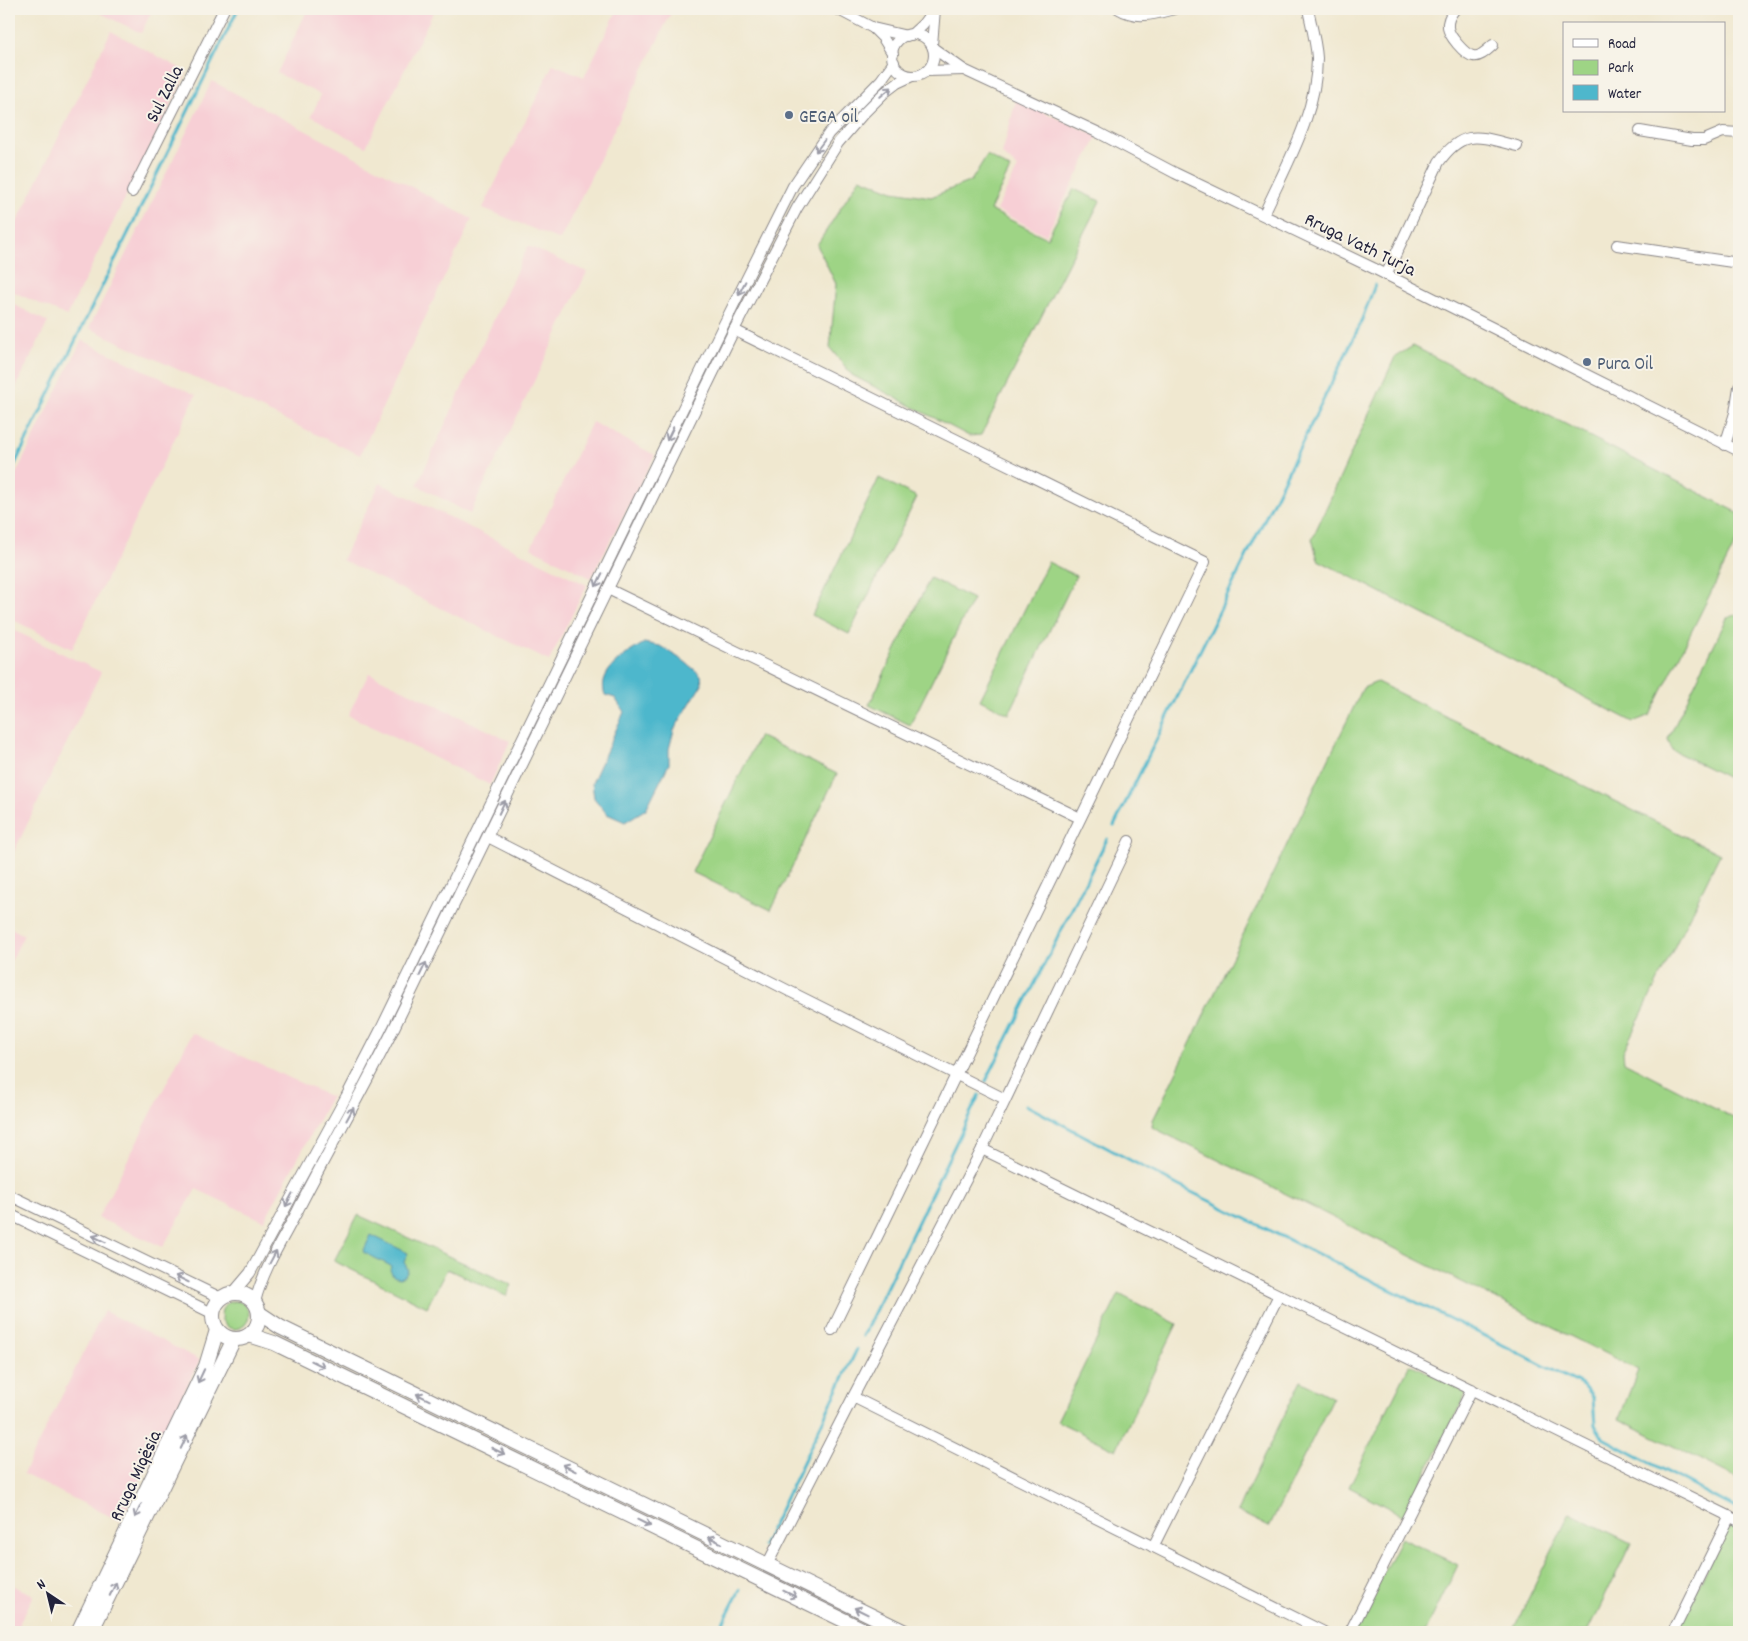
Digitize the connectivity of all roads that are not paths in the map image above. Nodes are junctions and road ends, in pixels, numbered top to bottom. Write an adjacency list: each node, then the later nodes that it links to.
1 (224, 9): 19 (street, Sul Zalla)
2 (837, 9): 8 (street, Rruga Vath Turja)
3 (935, 9): 9 (street); 11 (street)
4 (1119, 9): 5 (street)
5 (1174, 9)
6 (1308, 9): 20 (street)
7 (1455, 9): 10 (street)
8 (873, 28): 9 (street, Rruga Vath Turja); 12 (street, Rruga Vath Turja)
9 (909, 35): 11 (street, Rruga Vath Turja); 12 (street)
10 (1493, 45)
11 (932, 47): 13 (street, Rruga Vath Turja); 14 (street)
12 (893, 58): 15 (street, Rruga Vath Turja); 38 (street, one-way to 38)
13 (964, 70): 14 (street, Rruga Vath Turja); 20 (street, Rruga Vath Turja)
14 (927, 71): 15 (street, Rruga Vath Turja)
15 (912, 76): 24 (street, one-way to 15)
16 (1640, 131): 17 (street)
17 (1739, 133)
18 (1517, 146): 23 (street)
19 (132, 192)
20 (1264, 214): 23 (street, Rruga Vath Turja)
21 (1617, 245): 22 (street)
22 (1739, 263)
23 (1386, 274): 26 (street, Rruga Vath Turja)
24 (734, 330): 28 (street); 29 (street)
25 (1739, 387): 26 (street)
26 (1726, 445): 27 (street, Rruga Vath Turja)
27 (1739, 452)
28 (608, 589): 29 (street); 30 (street, one-way to 28)
29 (1080, 818): 32 (street)
30 (488, 837): 32 (street); 39 (street, one-way to 30)
31 (1128, 841): 33 (street)
32 (957, 1075): 33 (street); 42 (street)
33 (1005, 1099): 34 (street)
34 (982, 1148): 37 (street); 46 (street)
35 (9, 1195): 38 (street, one-way to 35)
36 (9, 1214): 40 (street)
37 (1280, 1295): 45 (street); 48 (street)
38 (227, 1296): 39 (main road); 40 (main road)
39 (257, 1308): 43 (main road); 49 (main road, one-way to 39)
40 (212, 1313): 41 (main road)
41 (217, 1330): 44 (main road); 50 (main road, Rruga Miqësia, one-way to 50)
42 (832, 1330)
43 (249, 1335): 44 (main road); 52 (main road, one-way to 52)
44 (234, 1340): 51 (main road, Rruga Miqësia, one-way to 44)
45 (1472, 1389): 47 (street); 55 (street)
46 (853, 1396): 48 (street); 49 (street)
47 (1734, 1518): 56 (street)
48 (1153, 1547): 54 (street)
49 (767, 1565): 53 (main road, one-way to 49)
50 (78, 1632)
51 (92, 1632)
52 (868, 1632)
53 (905, 1632)
54 (1324, 1632)
55 (1350, 1632)
56 (1673, 1632)

